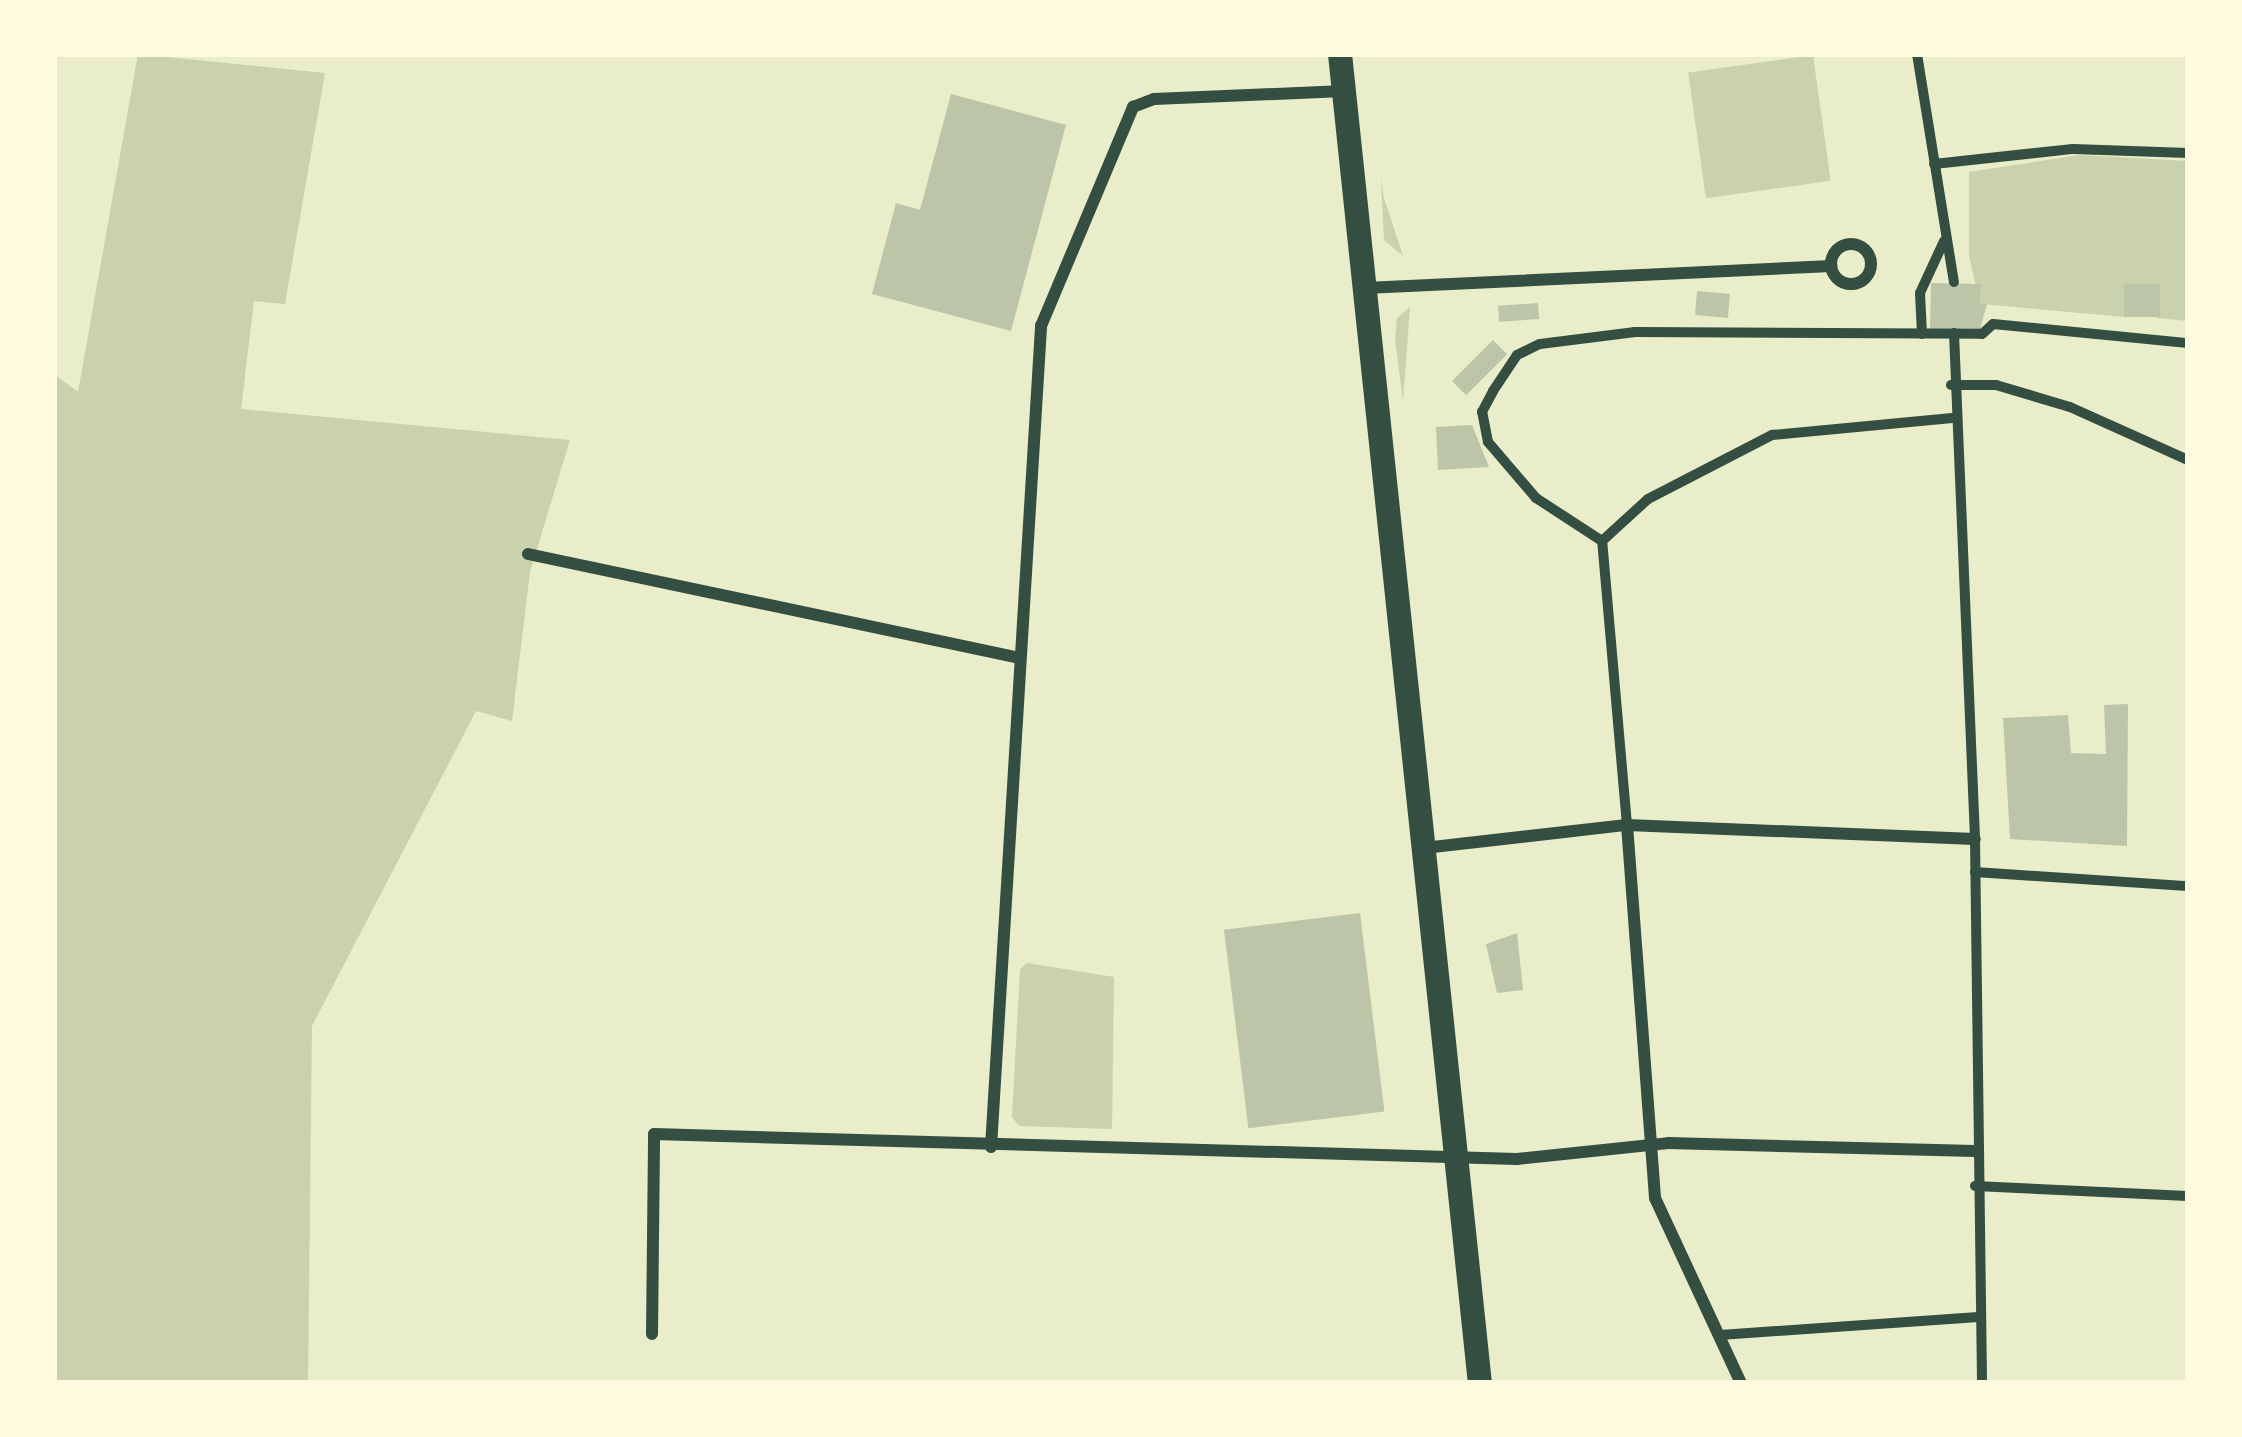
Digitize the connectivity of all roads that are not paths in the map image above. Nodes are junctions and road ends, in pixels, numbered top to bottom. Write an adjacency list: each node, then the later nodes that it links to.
1 (1340, 54): 3 (main road)
2 (1916, 54): 5 (street)
3 (1344, 91): 9 (main road); 18 (street)
4 (2188, 153): 5 (street)
5 (1934, 164): 6 (street)
6 (1945, 239): 8 (street); 10 (street)
7 (1831, 266): 9 (street)
8 (1954, 282)
9 (1365, 288): 21 (main road)
10 (1922, 334): 11 (street); 16 (street)
11 (1954, 334): 12 (street); 13 (street)
12 (2188, 343)
13 (1952, 385): 14 (street); 15 (street)
14 (1952, 418): 16 (street); 20 (street)
15 (2188, 460)
16 (1602, 541): 19 (street)
17 (528, 554): 18 (street)
18 (1020, 658): 25 (street)
19 (1627, 825): 20 (street); 21 (street); 24 (street)
20 (1975, 839): 22 (street)
21 (1423, 848): 27 (main road)
22 (1975, 867): 23 (street); 26 (street)
23 (2188, 886)
24 (1645, 1145): 26 (street); 27 (street); 32 (street)
25 (991, 1147): 27 (street); 31 (street)
26 (1975, 1150): 28 (street)
27 (1456, 1157): 34 (main road)
28 (1975, 1186): 29 (street); 30 (street)
29 (2188, 1196)
30 (1978, 1317): 32 (street); 35 (street)
31 (652, 1334)
32 (1720, 1335): 33 (street)
33 (1738, 1382)
34 (1480, 1383)
35 (1982, 1383)

